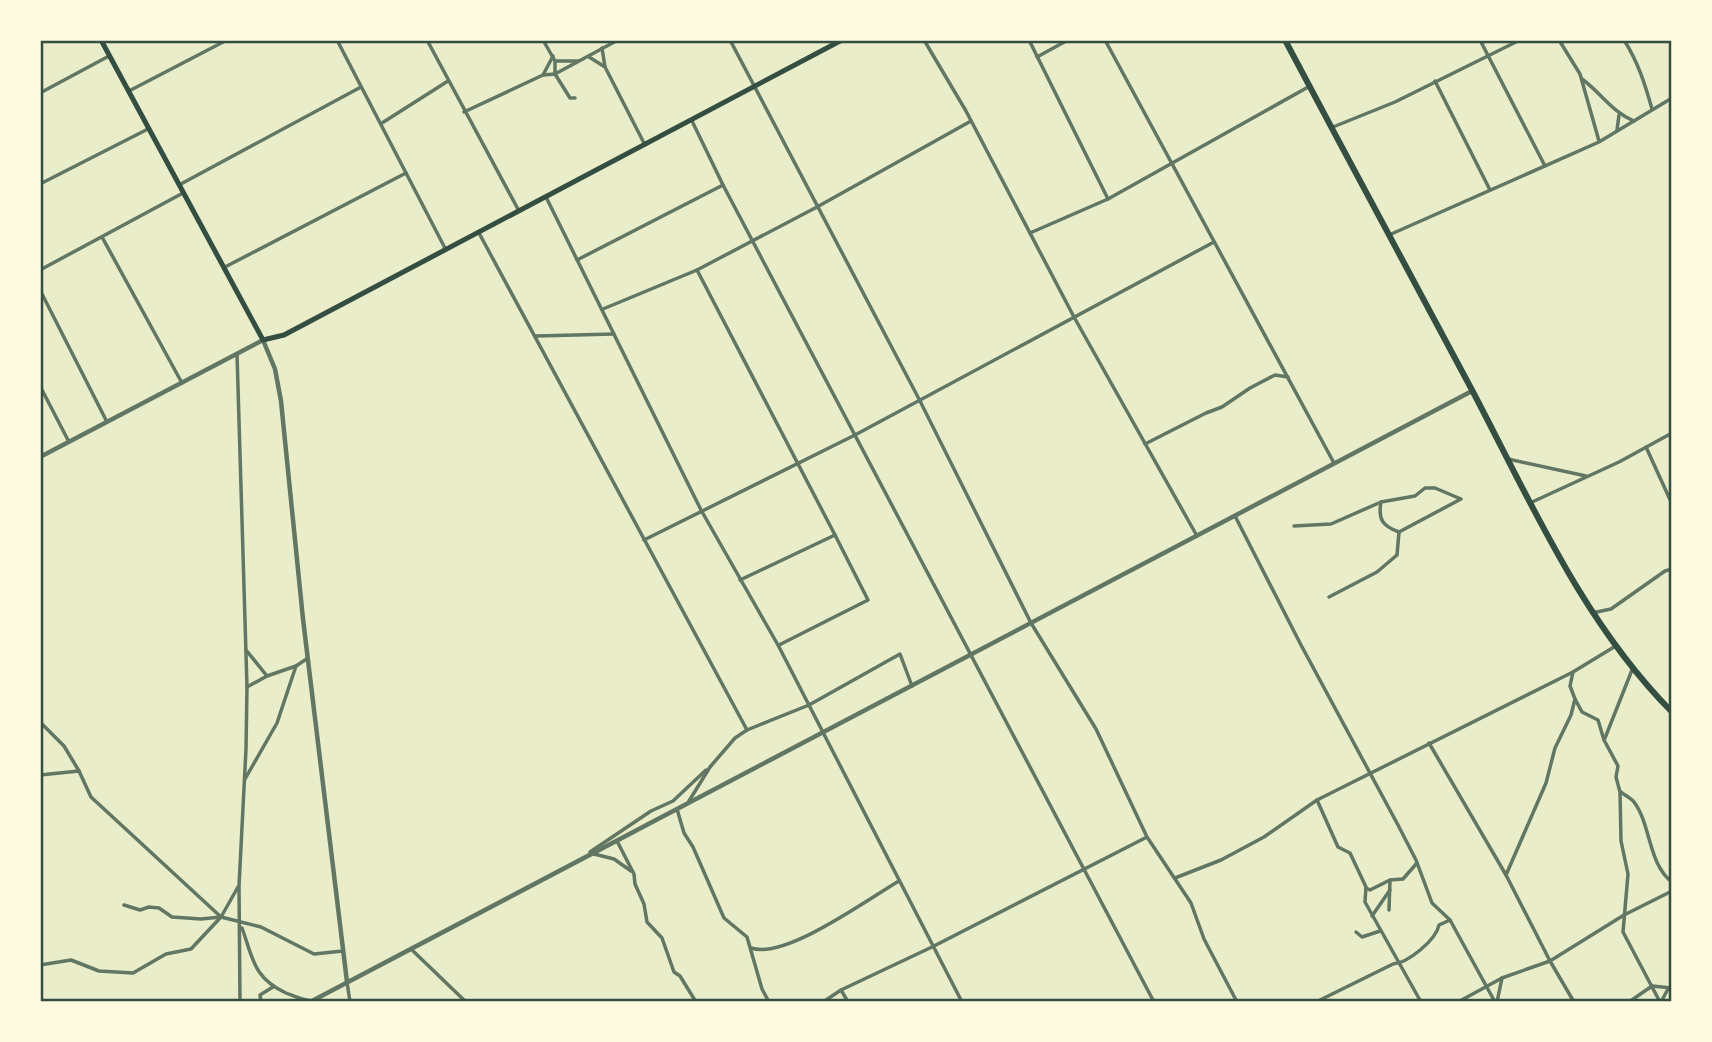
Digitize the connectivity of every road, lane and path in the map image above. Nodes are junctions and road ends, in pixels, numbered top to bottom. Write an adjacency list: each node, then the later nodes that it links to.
1 (101, 40): 20 (main road)
2 (227, 40): 34 (street)
3 (337, 40): 33 (street)
4 (427, 40): 29 (street)
5 (543, 40): 23 (street)
6 (618, 40): 18 (street)
7 (730, 40): 31 (street)
8 (842, 40): 31 (main road)
9 (924, 40): 42 (street)
10 (1029, 40): 22 (street)
11 (1068, 40): 22 (street)
12 (1105, 40): 50 (street)
13 (1285, 40): 32 (highway)
14 (1480, 40): 19 (street)
15 (1520, 40): 19 (street)
16 (1559, 40): 28 (street)
17 (1624, 40): 38 (street)
18 (602, 48): 21 (street); 25 (street)
19 (1487, 55): 30 (street); 51 (street)
20 (109, 56): 34 (main road); 35 (street)
21 (589, 57): 24 (street); 25 (street)
22 (1037, 57): 59 (street)
23 (554, 58): 24 (street); 26 (street); 27 (street)
24 (580, 61): 26 (street)
25 (605, 66): 49 (street)
26 (555, 74): 27 (street); 36 (street)
27 (543, 75): 39 (street)
28 (1581, 79): 40 (street); 48 (street)
29 (448, 81): 39 (street); 44 (street)
30 (1435, 81): 45 (street); 56 (street)
31 (756, 86): 41 (main road); 60 (street)
32 (1310, 86): 45 (highway); 50 (street)
33 (361, 87): 44 (street); 54 (street)
34 (128, 92): 46 (main road)
35 (40, 93)
36 (575, 98)
37 (1672, 98): 38 (street)
38 (1652, 109): 43 (street)
39 (464, 112): 61 (street)
40 (1619, 115): 43 (street); 47 (street)
41 (692, 121): 49 (main road); 55 (street)
42 (971, 121): 60 (street); 63 (street)
43 (1634, 121): 47 (street)
44 (381, 123): 52 (street)
45 (1333, 127): 64 (highway)
46 (148, 129): 53 (street); 54 (main road)
47 (1616, 131): 48 (street)
48 (1599, 142): 51 (street)
49 (645, 145): 58 (main road)
50 (1171, 162): 59 (street); 67 (street)
51 (1545, 166): 56 (street)
52 (406, 173): 68 (street); 70 (street)
53 (40, 184)
54 (179, 185): 57 (main road)
55 (723, 185): 66 (street); 69 (street)
56 (1490, 190): 64 (street)
57 (183, 193): 65 (street); 70 (main road)
58 (546, 197): 61 (main road); 69 (street)
59 (1108, 199): 63 (street)
60 (817, 207): 66 (street); 84 (street)
61 (519, 212): 62 (main road)
62 (478, 232): 68 (main road); 77 (street)
63 (1030, 233): 75 (street)
64 (1389, 235): 83 (highway)
65 (102, 237): 71 (street); 81 (street)
66 (752, 239): 72 (street); 87 (street)
67 (1214, 242): 75 (street); 80 (street)
68 (446, 250): 78 (main road)
69 (577, 260): 74 (street)
70 (225, 267): 78 (main road)
71 (40, 270)
72 (697, 271): 74 (street); 93 (street)
73 (40, 290): 85 (street)
74 (603, 309): 76 (street)
75 (1074, 317): 84 (street); 89 (street)
76 (615, 334): 77 (street); 99 (street)
77 (536, 336): 105 (street)
78 (263, 340): 79 (street); 115 (street)
79 (237, 354): 81 (street); 113 (street)
80 (1288, 377): 89 (street); 94 (street)
81 (182, 383): 85 (street)
82 (40, 386): 88 (street)
83 (1472, 391): 92 (highway); 94 (street)
84 (919, 399): 87 (street); 110 (street)
85 (107, 422): 88 (street)
86 (1672, 433): 90 (street)
87 (855, 435): 93 (street); 114 (street)
88 (69, 442): 91 (street)
89 (1145, 444): 104 (street)
90 (1646, 447): 95 (street); 98 (street)
91 (40, 457)
92 (1508, 459): 95 (street); 97 (highway)
93 (799, 462): 99 (street); 103 (street)
94 (1335, 463): 100 (street)
95 (1588, 477): 97 (street)
96 (1381, 502): 101 (street); 102 (street); 102 (street)
97 (1530, 503): 109 (highway)
98 (1672, 504)
99 (701, 510): 105 (street); 107 (street)
100 (1235, 516): 104 (street); 132 (street)
101 (1294, 526)
102 (1399, 532): 108 (street)
103 (835, 535): 107 (street); 111 (street)
104 (1197, 536): 110 (street)
105 (644, 540): 126 (street)
106 (1672, 569): 109 (street)
107 (740, 580): 111 (street)
108 (1329, 597)
109 (1592, 613): 112 (highway)
110 (1031, 623): 114 (street); 138 (street)
111 (778, 645): 123 (street)
112 (1614, 647): 117 (highway); 118 (street)
113 (245, 648): 119 (street); 121 (street)
114 (971, 654): 120 (street); 143 (street)
115 (308, 658): 116 (street); 166 (street)
116 (296, 666): 119 (street); 134 (street)
117 (1632, 670): 124 (highway); 128 (street)
118 (1573, 672): 122 (street); 129 (street)
119 (267, 676): 121 (street)
120 (912, 685): 123 (street); 127 (street)
121 (247, 687): 134 (street)
122 (1575, 699): 128 (street); 145 (street)
123 (809, 705): 126 (street); 127 (street)
124 (1672, 712)
125 (40, 722): 131 (street)
126 (747, 730): 130 (street)
127 (823, 732): 137 (street); 148 (street)
128 (1604, 740): 135 (street)
129 (1429, 743): 132 (street); 145 (street)
130 (710, 767): 137 (street); 141 (street)
131 (79, 771): 133 (street); 158 (street)
132 (1371, 772): 136 (street); 142 (street)
133 (40, 775)
134 (245, 780): 150 (street)
135 (1620, 792): 149 (street); 156 (street)
136 (1317, 800): 146 (street); 151 (street)
137 (677, 809): 139 (street); 164 (street)
138 (1147, 838): 143 (street); 146 (street)
139 (617, 841): 140 (street); 144 (street)
140 (592, 853): 141 (street); 144 (street)
141 (584, 858): 165 (street)
142 (1417, 863): 147 (street); 159 (street)
143 (1086, 870): 163 (street); 187 (street)
144 (634, 874): 182 (street)
145 (1506, 875): 167 (street)
146 (1175, 878): 188 (street)
147 (1390, 880): 151 (street); 152 (street)
148 (899, 881): 163 (street); 164 (street)
149 (1672, 882)
150 (239, 886): 158 (street); 160 (street)
151 (1366, 887): 157 (street)
152 (1390, 890): 155 (street); 157 (street)
153 (1672, 891): 156 (street)
154 (124, 905): 158 (street)
155 (1389, 910)
156 (1625, 915): 167 (street); 173 (street)
157 (1372, 916): 161 (street)
158 (221, 917): 160 (street); 169 (street)
159 (1450, 920): 168 (street); 172 (street)
160 (240, 922): 166 (street); 174 (street); 178 (street)
161 (1380, 931): 162 (street); 168 (street)
162 (1356, 932)
163 (932, 947): 176 (street); 186 (street)
164 (751, 948): 183 (street)
165 (411, 949): 171 (street); 181 (street)
166 (343, 951): 171 (street)
167 (1549, 961): 170 (street); 193 (street)
168 (1398, 964): 189 (street); 190 (street)
169 (40, 965)
170 (1502, 978): 172 (street); 192 (street)
171 (347, 982): 177 (street); 180 (street)
172 (1488, 986): 191 (street); 192 (street)
173 (1652, 986): 175 (street); 194 (street); 195 (street)
174 (274, 987): 177 (street); 179 (street)
175 (1670, 988): 195 (street)
176 (841, 990): 184 (street); 185 (street)
177 (311, 1001)
178 (240, 1002)
179 (261, 1002)
180 (350, 1002)
181 (466, 1002)
182 (696, 1002)
183 (769, 1002)
184 (823, 1002)
185 (848, 1002)
186 (961, 1002)
187 (1154, 1002)
188 (1237, 1002)
189 (1316, 1002)
190 (1421, 1002)
191 (1458, 1002)
192 (1496, 1002)
193 (1574, 1002)
194 (1629, 1002)
195 (1661, 1002)

